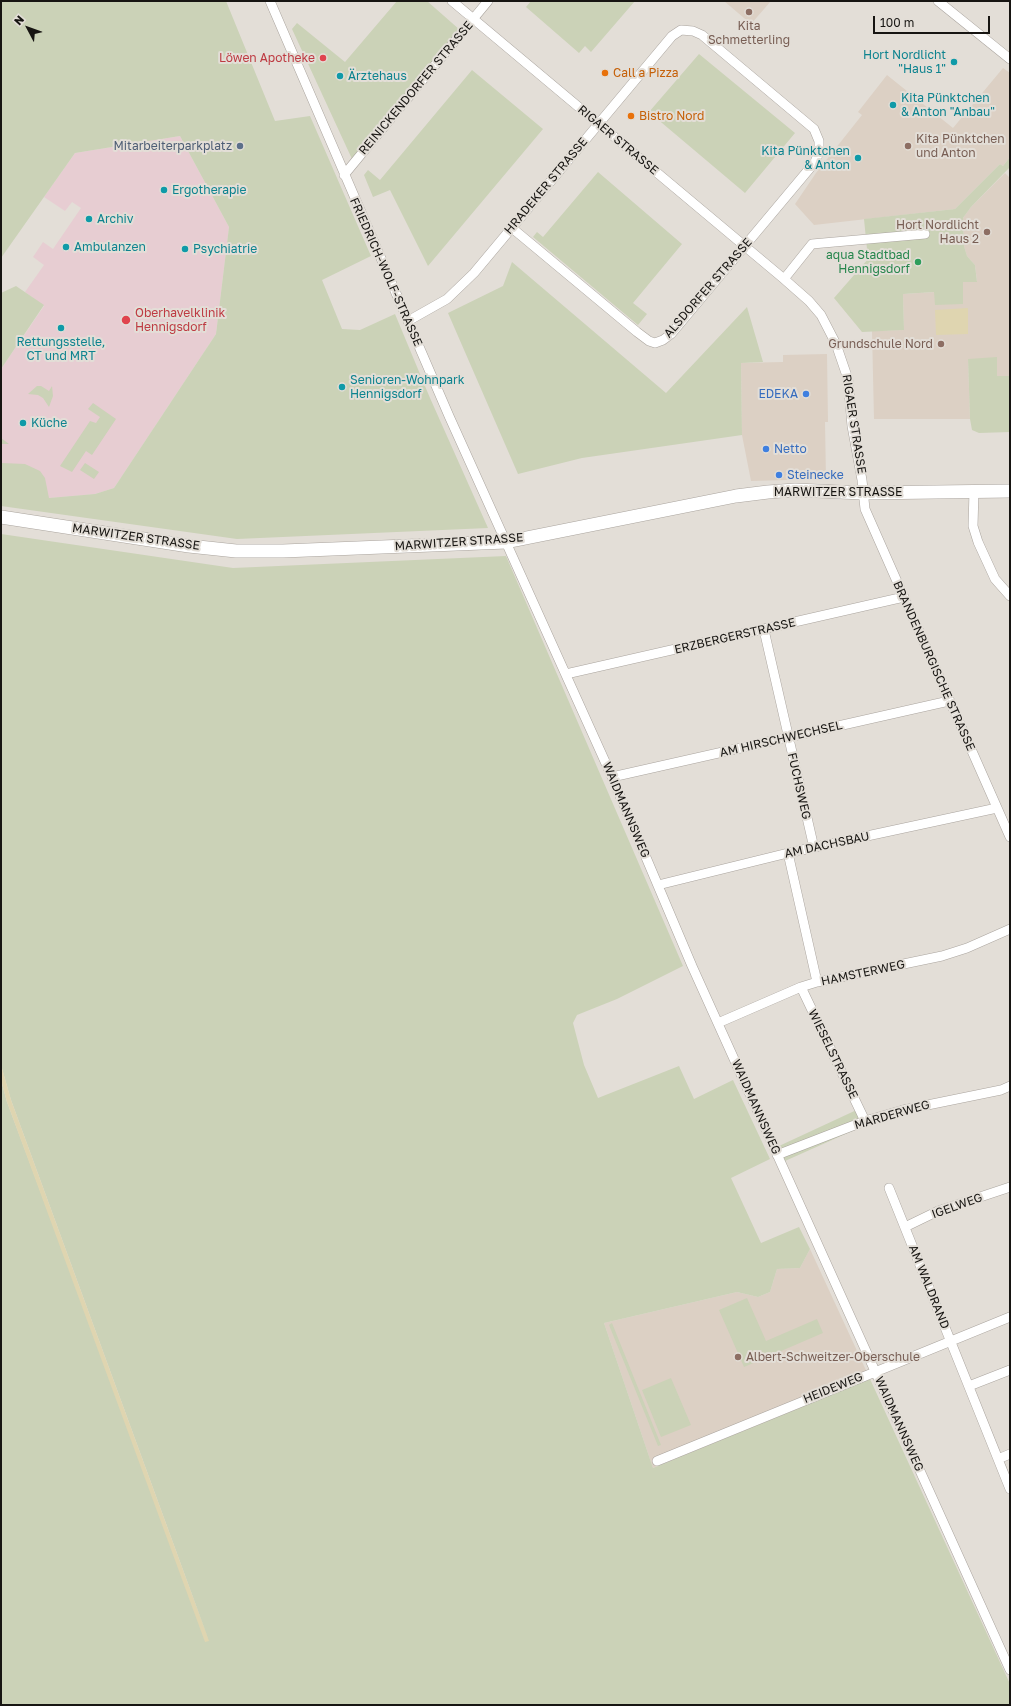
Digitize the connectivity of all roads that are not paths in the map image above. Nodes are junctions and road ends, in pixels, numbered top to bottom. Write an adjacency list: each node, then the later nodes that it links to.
1 (452, 1): 5 (street, RIGAER STRASSE)
2 (488, 1): 5 (street, REINICKENDORFER STRASSE)
3 (938, 1): 6 (street)
4 (272, 2): 9 (street, FRIEDRICH-WOLF-STRASSE)
5 (473, 19): 7 (street, RIGAER STRASSE); 9 (street, REINICKENDORFER STRASSE)
6 (1010, 60)
7 (598, 124): 8 (street, HRADEKER STRASSE); 10 (street, HRADEKER STRASSE); 12 (street, RIGAER STRASSE)
8 (815, 162): 12 (street, ALSDORFER STRASSE)
9 (344, 175): 14 (street, FRIEDRICH-WOLF-STRASSE)
10 (512, 228): 12 (street, ALSDORFER STRASSE); 14 (street, HRADEKER STRASSE)
11 (925, 234): 13 (street)
12 (745, 246): 13 (street, RIGAER STRASSE)
13 (784, 279): 17 (street, RIGAER STRASSE)
14 (408, 321): 19 (street, FRIEDRICH-WOLF-STRASSE)
15 (974, 491): 16 (main road, MARWITZER STRASSE); 17 (main road, MARWITZER STRASSE); 20 (street)
16 (1010, 491)
17 (863, 494): 19 (main road, MARWITZER STRASSE); 21 (street, BRANDENBURGISCHE STRASSE)
18 (1, 517): 19 (main road, MARWITZER STRASSE)
19 (506, 542): 23 (street, WAIDMANNSWEG)
20 (1010, 596)
21 (904, 597): 22 (street, ERZBERGERSTRASSE); 24 (street, BRANDENBURGISCHE STRASSE)
22 (764, 630): 23 (street, ERZBERGERSTRASSE); 25 (street, FUCHSWEG)
23 (566, 674): 26 (street, WAIDMANNSWEG)
24 (949, 701): 25 (street, AM HIRSCHWECHSEL); 27 (street, BRANDENBURGISCHE STRASSE)
25 (788, 737): 26 (street, AM HIRSCHWECHSEL); 29 (street, FUCHSWEG)
26 (612, 777): 31 (street, WAIDMANNSWEG)
27 (997, 808): 28 (street, BRANDENBURGISCHE STRASSE); 29 (street, AM DACHSBAU)
28 (1010, 838)
29 (814, 848): 30 (street, AM DACHSBAU)
30 (788, 854): 31 (street, AM DACHSBAU); 33 (street)
31 (658, 884): 35 (street, WAIDMANNSWEG)
32 (1010, 929): 33 (street, HAMSTERWEG)
33 (817, 982): 34 (street, HAMSTERWEG)
34 (801, 987): 35 (street, HAMSTERWEG); 37 (street, WIESELSTRASSE)
35 (718, 1023): 38 (street, WAIDMANNSWEG)
36 (1010, 1086): 37 (street, MARDERWEG)
37 (865, 1121): 38 (street, MARDERWEG)
38 (777, 1155): 45 (street, WAIDMANNSWEG)
39 (1010, 1187): 41 (street, IGELWEG)
40 (889, 1188): 41 (street, AM WALDRAND)
41 (904, 1228): 43 (street, AM WALDRAND)
42 (1010, 1317): 43 (street, HEIDEWEG)
43 (951, 1342): 45 (street, HEIDEWEG); 46 (street, AM WALDRAND)
44 (1010, 1370): 46 (street)
45 (876, 1371): 49 (street, HEIDEWEG); 51 (street, WAIDMANNSWEG)
46 (969, 1386): 48 (street, AM WALDRAND)
47 (1010, 1454): 48 (street)
48 (998, 1459): 50 (street, AM WALDRAND)
49 (656, 1461)
50 (1010, 1489)
51 (1010, 1670)

